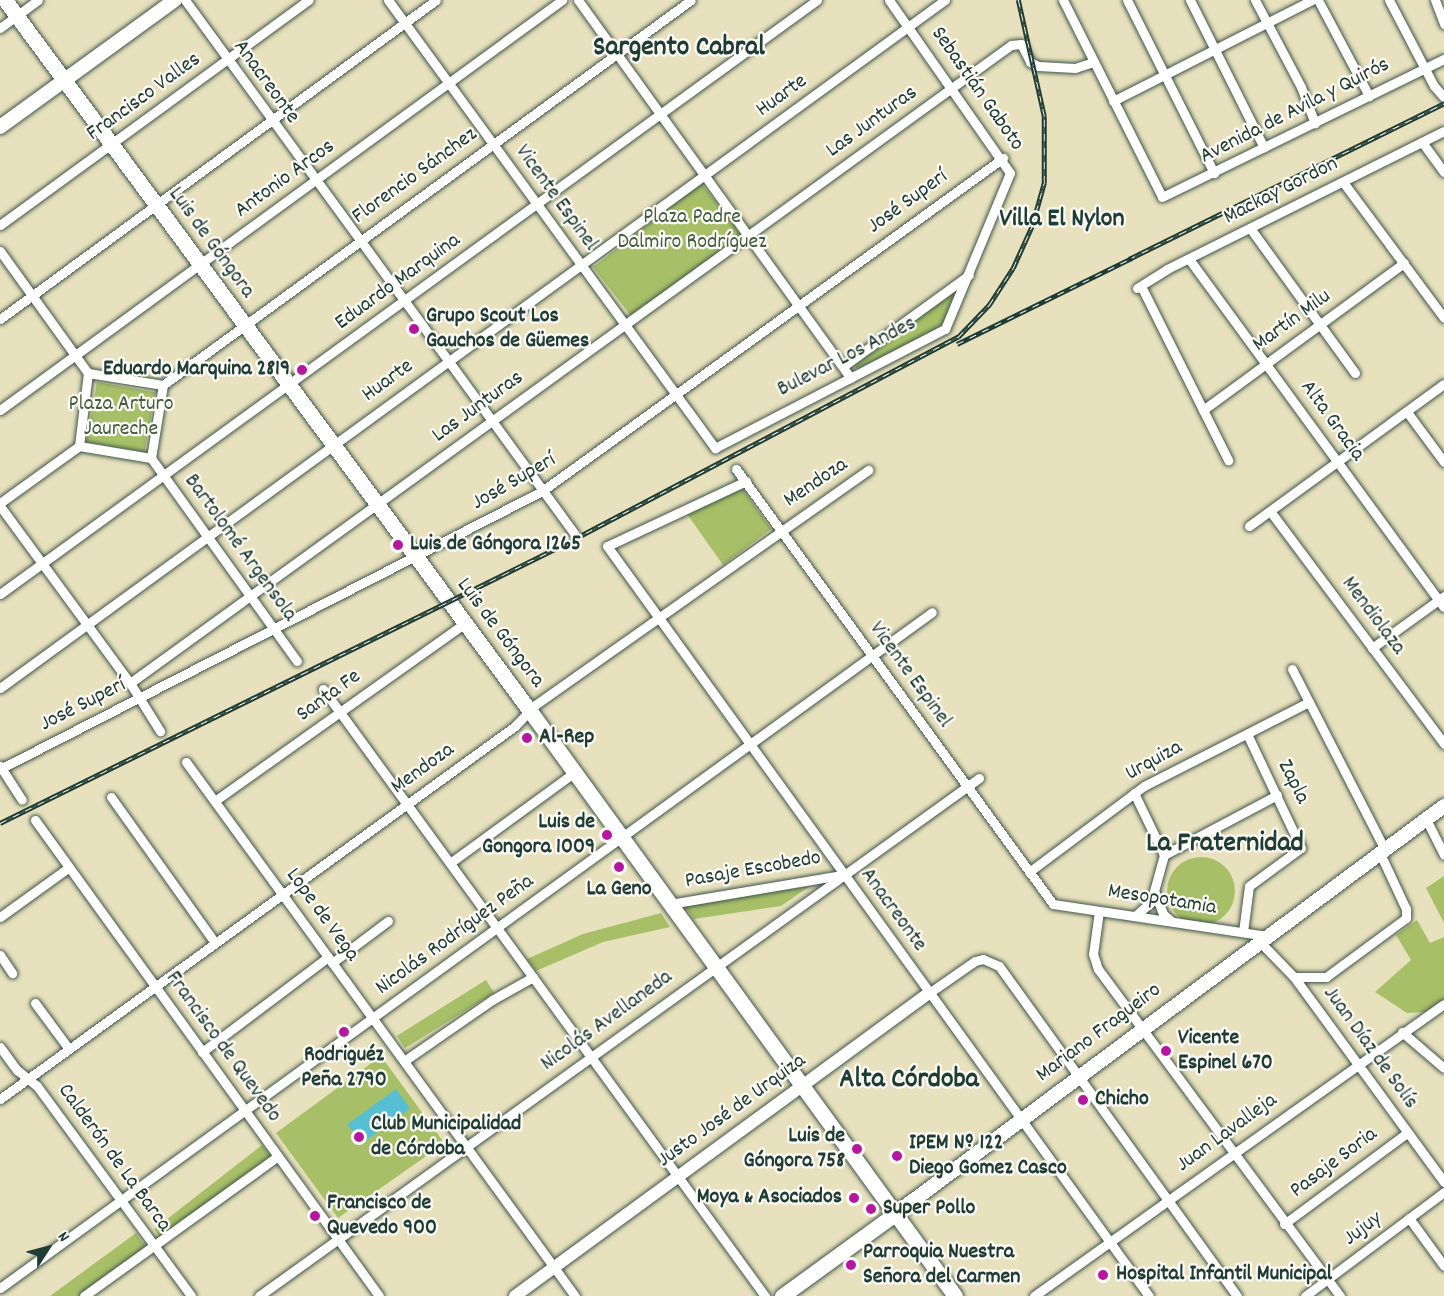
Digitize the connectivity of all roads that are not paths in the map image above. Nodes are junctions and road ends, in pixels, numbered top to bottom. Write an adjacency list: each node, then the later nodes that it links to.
1 (5, 0): 22 (main road, Luis de Góngora)
2 (38, 0): 22 (street)
3 (176, 0): 35 (main road)
4 (185, 0): 31 (street, Anacreonte)
5 (309, 0): 31 (street, Francisco Valles)
6 (388, 0): 23 (street, Vicente Espinel)
7 (436, 0): 23 (street)
8 (562, 0): 36 (street, Antonio Arcos)
9 (578, 0): 29 (street)
10 (691, 0): 29 (street, Florencio Sánchez)
11 (817, 0): 41 (street, Eduardo Marquina)
12 (889, 0): 26 (street, Sebastián Gaboto)
13 (945, 0): 26 (street, Huarte)
14 (1064, 0): 32 (street)
15 (1127, 0): 34 (street)
16 (1190, 0): 28 (street)
17 (1255, 0): 24 (street)
18 (1311, 0): 24 (street)
19 (1318, 0): 38 (street)
20 (1389, 0): 33 (street)
21 (1435, 0): 25 (street)
22 (17, 16): 27 (street); 35 (main road, Luis de Góngora)
23 (404, 22): 36 (street, Vicente Espinel); 42 (street)
24 (1266, 23): 28 (street); 43 (street)
25 (1444, 24)
26 (909, 27): 37 (street, Sebastián Gaboto); 54 (street, Huarte)
27 (0, 28)
28 (1214, 49): 34 (street); 49 (street)
29 (618, 53): 41 (street); 48 (street, Florencio Sánchez)
30 (1444, 59): 33 (street, Avenida de Avila y Quirós)
31 (227, 61): 42 (street, Anacreonte); 47 (street, Francisco Valles)
32 (1095, 62): 37 (street, Las Junturas); 40 (street)
33 (1425, 68): 38 (street, Avenida de Avila y Quirós); 39 (street)
34 (1164, 74): 40 (street); 53 (street)
35 (64, 80): 44 (main road); 47 (main road, Luis de Góngora)
36 (449, 84): 48 (street, Vicente Espinel); 55 (street, Antonio Arcos)
37 (952, 87): 50 (street, Sebastián Gaboto); 61 (street, Las Junturas)
38 (1369, 96): 43 (street, Avenida de Avila y Quirós)
39 (1444, 97)
40 (1113, 101): 53 (street, Avenida de Avila y Quirós)
41 (662, 114): 54 (street); 58 (street, Eduardo Marquina)
42 (270, 121): 55 (street, Anacreonte); 57 (street)
43 (1315, 123): 49 (street, Avenida de Avila y Quirós)
44 (0, 127)
45 (1444, 131): 46 (street, Mackay Gordon)
46 (1422, 142): 51 (street); 56 (street, Mackay Gordon)
47 (111, 144): 57 (main road, Luis de Góngora); 59 (street, Francisco Valles)
48 (493, 144): 58 (street, Vicente Espinel); 62 (street, Florencio Sánchez)
49 (1264, 148): 53 (street, Avenida de Avila y Quirós)
50 (1003, 158): 52 (street, Sebastián Gaboto); 71 (street, José Superí)
51 (1444, 172)
52 (1011, 173): 68 (street, Bulevar Los Andes)
53 (1214, 173)
54 (706, 175): 61 (street); 67 (street, Huarte)
55 (315, 182): 62 (street, Anacreonte); 66 (street, Antonio Arcos)
56 (1343, 182): 60 (street, Mackay Gordon); 65 (street)
57 (154, 205): 66 (main road, Luis de Góngora); 69 (street)
58 (537, 205): 67 (street, Vicente Espinel); 70 (street, Eduardo Marquina)
59 (0, 225)
60 (1250, 228): 64 (street, Mackay Gordon); 76 (street)
61 (750, 235): 71 (street); 75 (street, Las Junturas)
62 (359, 241): 70 (street, Anacreonte); 74 (street, Florencio Sánchez)
63 (0, 251): 69 (street)
64 (1189, 259): 79 (street, Alta Gracia); 89 (street, Mackay Gordon)
65 (1404, 263): 73 (street); 76 (street, Martín Milu)
66 (200, 265): 74 (main road, Luis de Góngora); 77 (street, Antonio Arcos)
67 (580, 265): 75 (street, Vicente Espinel); 78 (street, Huarte)
68 (969, 274): 80 (street, Bulevar Los Andes); 83 (street, Bulevar Los Andes)
69 (32, 296): 72 (street); 77 (street)
70 (404, 303): 78 (street, Anacreonte); 86 (street, Eduardo Marquina)
71 (800, 304): 80 (street); 87 (street, José Superí)
72 (0, 318)
73 (1444, 318)
74 (243, 325): 85 (street, Florencio Sánchez); 86 (main road, Luis de Góngora)
75 (625, 326): 87 (street, Vicente Espinel); 91 (street, Las Junturas)
76 (1320, 326): 79 (street, Martín Milu); 81 (street)
77 (75, 356): 82 (street); 88 (street, Antonio Arcos)
78 (447, 362): 91 (street, Anacreonte); 93 (street, Huarte)
79 (1267, 364): 89 (street, Martín Milu); 97 (street, Alta Gracia)
80 (845, 365): 83 (street)
81 (1354, 373)
82 (88, 374): 85 (street); 92 (street)
83 (851, 378): 94 (street, Bulevar Los Andes)
84 (1444, 384): 90 (street)
85 (163, 385): 95 (street)
86 (287, 386): 93 (main road, Luis de Góngora); 101 (street, Eduardo Marquina)
87 (676, 395): 94 (street, Vicente Espinel); 103 (street, José Superí)
88 (0, 410)
89 (1203, 410): 96 (street)
90 (1407, 412): 97 (street); 98 (street)
91 (491, 421): 103 (street, Anacreonte); 105 (street, Las Junturas)
92 (78, 446): 95 (street); 104 (street)
93 (332, 446): 105 (main road, Luis de Góngora); 110 (street, Huarte)
94 (715, 448)
95 (151, 458): 101 (street, Bartolomé Argensola)
96 (1228, 460)
97 (1338, 462): 106 (street); 115 (street, Alta Gracia)
98 (1444, 462)
99 (736, 469): 102 (street, Vicente Espinel)
100 (868, 470): 108 (street, Mendoza)
101 (164, 477): 110 (street, Bartolomé Argensola); 112 (street, Eduardo Marquina)
102 (746, 481): 108 (street, Vicente Espinel); 117 (street, Anacreonte)
103 (542, 491): 109 (street, Anacreonte); 111 (street, José Superí)
104 (0, 504): 112 (street)
105 (376, 506): 111 (main road, Luis de Góngora); 114 (street, Las Junturas)
106 (1270, 511): 107 (street); 121 (street, Mendiolaza)
107 (1249, 526)
108 (781, 530): 117 (street, Mendoza); 122 (street, Vicente Espinel)
109 (574, 533)
110 (209, 537): 114 (street, Bartolomé Argensola); 119 (street, Huarte)
111 (415, 559): 118 (main road, Luis de Góngora); 120 (street, José Superí)
112 (43, 563): 113 (street, Eduardo Marquina); 119 (street)
113 (0, 594)
114 (253, 597): 120 (street, Bartolomé Argensola); 125 (street, Las Junturas)
115 (1442, 601): 121 (street)
116 (932, 612): 122 (street, Nicolás Rodríguez Peña)
117 (659, 617): 130 (street, Mendoza); 135 (street, Anacreonte)
118 (465, 623): 130 (main road, Luis de Góngora); 131 (street, Santa Fe)
119 (88, 624): 125 (street); 126 (street, Huarte)
120 (274, 629): 123 (street, Bartolomé Argensola); 128 (street, José Superí)
121 (1372, 648): 134 (street, Mendiolaza)
122 (872, 655): 135 (street, Nicolás Rodríguez Peña); 140 (street, Vicente Espinel)
123 (297, 661)
124 (1292, 669): 129 (street)
125 (130, 683): 128 (street)
126 (0, 688)
127 (323, 689): 131 (street)
128 (140, 698): 132 (street); 137 (street, José Superí)
129 (1309, 702): 133 (street, Urquiza); 152 (street)
130 (530, 711): 138 (main road, Luis de Góngora); 146 (street, Mendoza)
131 (340, 712): 145 (street, Santa Fe); 146 (street)
132 (160, 731)
133 (1247, 734): 141 (street, Urquiza); 142 (street, Zapla)
134 (1444, 744)
135 (750, 745): 150 (street, Nicolás Rodríguez Peña); 157 (street, Anacreonte)
136 (186, 762): 145 (street, Lope de Vega)
137 (0, 768): 144 (street)
138 (575, 772): 150 (main road, Luis de Góngora); 154 (street)
139 (979, 778): 140 (street, Nicolás Avellaneda)
140 (967, 786): 156 (street, Vicente Espinel); 157 (street, Nicolás Avellaneda)
141 (1134, 793): 151 (street); 156 (street, Urquiza)
142 (1277, 795): 151 (street); 168 (street, Zapla)
143 (111, 797): 170 (street)
144 (22, 800)
145 (216, 800): 159 (street, Lope de Vega)
146 (407, 804): 154 (street); 159 (street, Mendoza)
147 (1444, 806): 148 (main road, Mariano Fragueiro)
148 (1426, 819): 152 (main road, Mariano Fragueiro); 153 (street)
149 (35, 820): 155 (street, Francisco de Quevedo)
150 (623, 838): 160 (main road, Luis de Góngora); 167 (street, Nicolás Rodríguez Peña)
151 (1164, 855): 158 (street)
152 (1384, 855): 169 (main road, Mariano Fragueiro); 176 (street)
153 (1444, 855)
154 (450, 863): 167 (street)
155 (68, 868): 163 (street); 177 (street, Francisco de Quevedo)
156 (1029, 872): 161 (street, Vicente Espinel)
157 (843, 874): 160 (street, Pasaje Escobedo); 173 (street, Nicolás Avellaneda); 178 (street, Anacreonte)
158 (1155, 892): 164 (street); 166 (street)
159 (283, 894): 170 (street, Mendoza); 172 (street, Lope de Vega)
160 (670, 904): 173 (main road, Luis de Góngora)
161 (1053, 904): 162 (street, Mesopotamia)
162 (1099, 910): 164 (street, Mesopotamia); 182 (street)
163 (0, 916)
164 (1135, 916): 166 (street, Mesopotamia)
165 (388, 921): 172 (street)
166 (1172, 922): 168 (street, Mesopotamia)
167 (497, 929): 175 (street); 181 (street, Nicolás Rodríguez Peña)
168 (1243, 932): 169 (street, Mesopotamia)
169 (1263, 938): 176 (street, Juan Díaz de Solís); 182 (main road, Mariano Fragueiro)
170 (214, 944): 177 (street, Mendoza)
171 (0, 955): 174 (street)
172 (330, 960): 181 (street, Lope de Vega); 186 (street)
173 (716, 967): 187 (street, Nicolás Avellaneda); 193 (main road, Luis de Góngora)
174 (12, 973)
175 (533, 977): 187 (street); 188 (street)
176 (1294, 977): 189 (street, Juan Díaz de Solís)
177 (155, 987): 185 (street, Mendoza); 186 (street, Francisco de Quevedo)
178 (929, 993): 191 (street, Justo José de Urquiza); 193 (street, Justo José de Urquiza); 196 (street, Anacreonte)
179 (34, 1003): 185 (street)
180 (1444, 1004): 183 (street, Juan Lavalleja)
181 (373, 1018): 188 (street, Lope de Vega); 195 (street, Nicolás Rodríguez Peña)
182 (1143, 1028): 191 (main road, Mariano Fragueiro); 199 (street)
183 (1402, 1032): 189 (street, Juan Lavalleja); 190 (street)
184 (0, 1047): 192 (street, Calderón de La Barca)
185 (69, 1049): 192 (street, Mendoza)
186 (202, 1052): 195 (street, Francisco de Quevedo)
187 (591, 1057): 198 (street, Nicolás Avellaneda); 201 (street)
188 (404, 1061): 198 (street, Lope de Vega)
189 (1355, 1064): 197 (street, Juan Díaz de Solís); 199 (street, Juan Lavalleja)
190 (1444, 1068)
191 (1078, 1076): 196 (main road, Mariano Fragueiro); 205 (street)
192 (27, 1079): 194 (street, Mendoza); 204 (street, Calderón de La Barca)
193 (802, 1086): 201 (street, Justo José de Urquiza); 206 (main road, Luis de Góngora)
194 (0, 1099)
195 (244, 1111): 200 (street, Francisco de Quevedo); 204 (street, Nicolás Rodríguez Peña)
196 (1021, 1119): 206 (main road, Mariano Fragueiro); 210 (street, Anacreonte)
197 (1407, 1133): 202 (street, Juan Díaz de Solís); 208 (street, Pasaje Soria)
198 (466, 1147): 209 (street, Nicolás Avellaneda); 213 (street, Lope de Vega)
199 (1233, 1153): 205 (street, Juan Lavalleja); 208 (street)
200 (278, 1156): 209 (street, Francisco de Quevedo); 211 (street)
201 (678, 1176): 213 (street, Justo José de Urquiza); 223 (street)
202 (1444, 1182)
203 (1444, 1192): 207 (street, Jujuy)
204 (121, 1200): 211 (street, Calderón de La Barca); 215 (street, Nicolás Rodríguez Peña)
205 (1168, 1200): 210 (street, Juan Lavalleja); 228 (street)
206 (895, 1214): 224 (main road, Mariano Fragueiro); 225 (main road, Luis de Góngora)
207 (1409, 1218): 212 (street); 214 (street, Jujuy)
208 (1284, 1224): 214 (street)
209 (338, 1239): 219 (street, Nicolás Avellaneda); 220 (street, Francisco de Quevedo)
210 (1110, 1242): 226 (street, Juan Lavalleja); 227 (street, Anacreonte)
211 (153, 1246): 217 (street); 218 (street, Calderón de La Barca)
212 (1444, 1266)
213 (554, 1267): 221 (street, Justo José de Urquiza); 222 (street, Lope de Vega)
214 (1326, 1281): 229 (street, Jujuy); 230 (street)
215 (0, 1290): 216 (street)
216 (3, 1296)
217 (84, 1296)
218 (191, 1296)
219 (259, 1296)
220 (379, 1296)
221 (515, 1296)
222 (574, 1296)
223 (765, 1296)
224 (782, 1296)
225 (955, 1296)
226 (1034, 1296)
227 (1149, 1296)
228 (1237, 1296)
229 (1305, 1296)
230 (1340, 1296)

